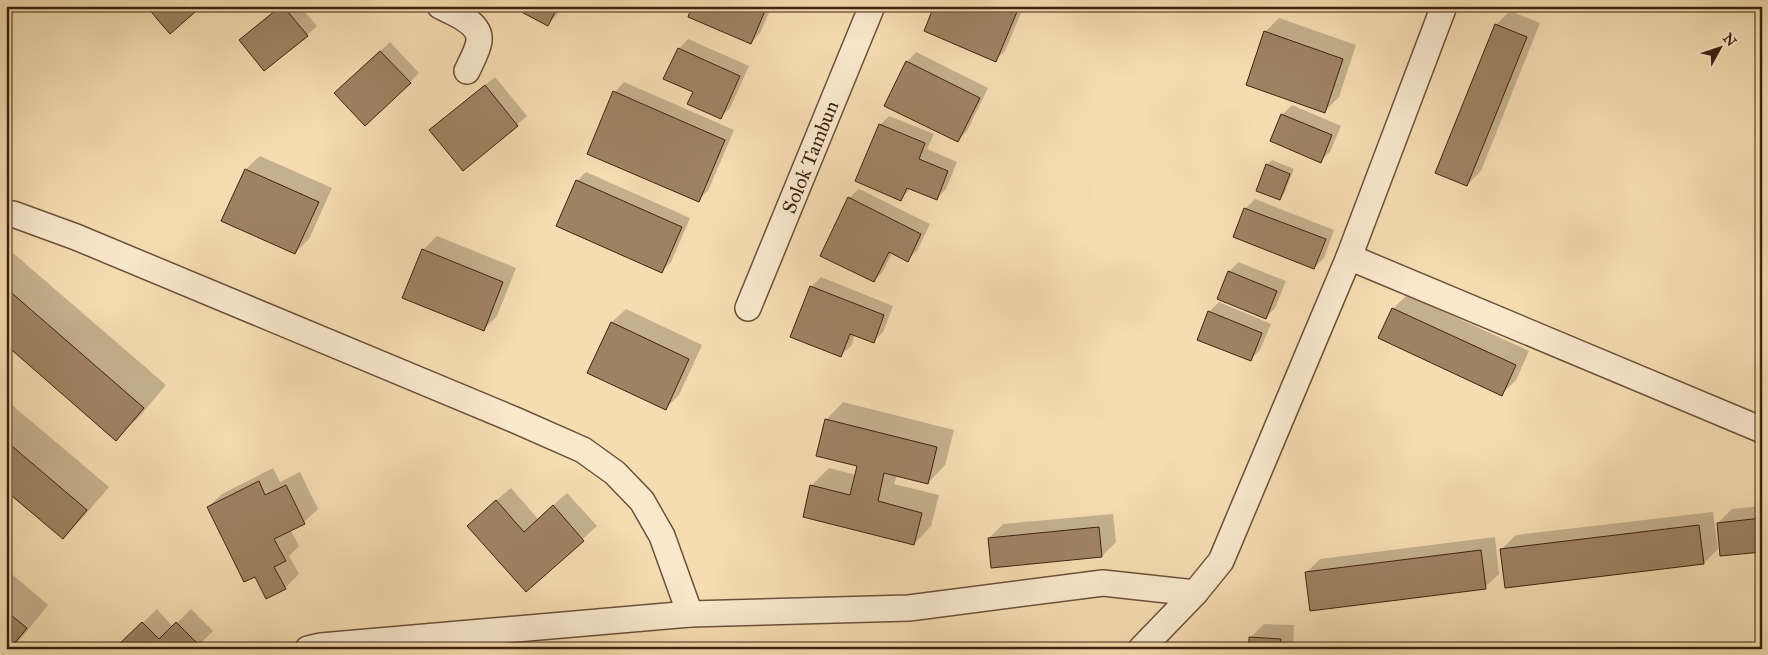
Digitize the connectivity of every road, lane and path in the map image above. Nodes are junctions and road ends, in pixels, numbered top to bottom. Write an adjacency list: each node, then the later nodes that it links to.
1 (440, 6): 4 (street)
2 (872, 6): 7 (street, Solok Tambun)
3 (1444, 6): 6 (street)
4 (467, 70)
5 (6, 214): 10 (street)
6 (1349, 257): 8 (street); 9 (street)
7 (748, 308)
8 (1762, 430)
9 (1195, 593): 10 (street); 13 (street)
10 (690, 614): 11 (street)
11 (365, 645): 12 (street)
12 (308, 649)
13 (1141, 649)

